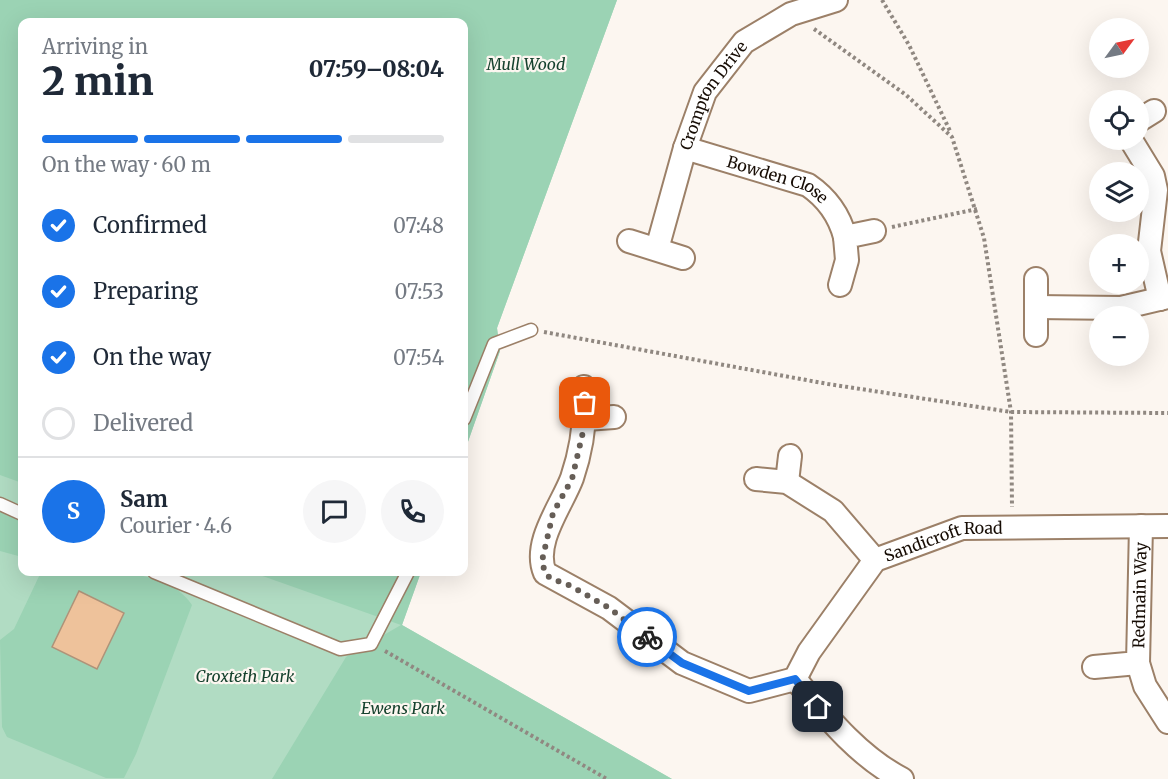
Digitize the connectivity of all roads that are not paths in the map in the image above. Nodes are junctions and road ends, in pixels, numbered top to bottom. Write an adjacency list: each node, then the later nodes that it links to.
1 (836, 0): 2 (street, Crompton Drive)
2 (685, 148): 5 (street, Bowden Close); 7 (street, Crompton Drive)
3 (1137, 150): 11 (street)
4 (874, 231): 5 (street)
5 (845, 237): 10 (street, Bowden Close)
6 (629, 241): 7 (street)
7 (657, 249): 8 (street)
8 (683, 258)
9 (1036, 279): 12 (street)
10 (840, 285)
11 (1164, 298): 12 (street)
12 (1036, 307): 14 (street)
13 (531, 330): 16 (lane)
14 (1036, 335)
15 (584, 387): 18 (street)
16 (468, 408)
17 (614, 417): 18 (street)
18 (586, 419): 31 (street)
19 (790, 456): 21 (street)
20 (756, 479): 21 (street)
21 (787, 482): 26 (street)
22 (0, 504): 23 (lane)
23 (18, 512)
24 (1141, 526): 25 (street, Sandicroft Road); 26 (street, Sandicroft Road); 29 (street, Redmain Way)
25 (1168, 526)
26 (875, 560): 31 (street, Sandicroft Road)
27 (164, 576): 28 (lane)
28 (406, 576)
29 (1138, 663): 30 (street, Redmain Way); 32 (street, Redmain Way)
30 (1094, 667)
31 (795, 679): 33 (street)
32 (1168, 722)
33 (902, 779)

